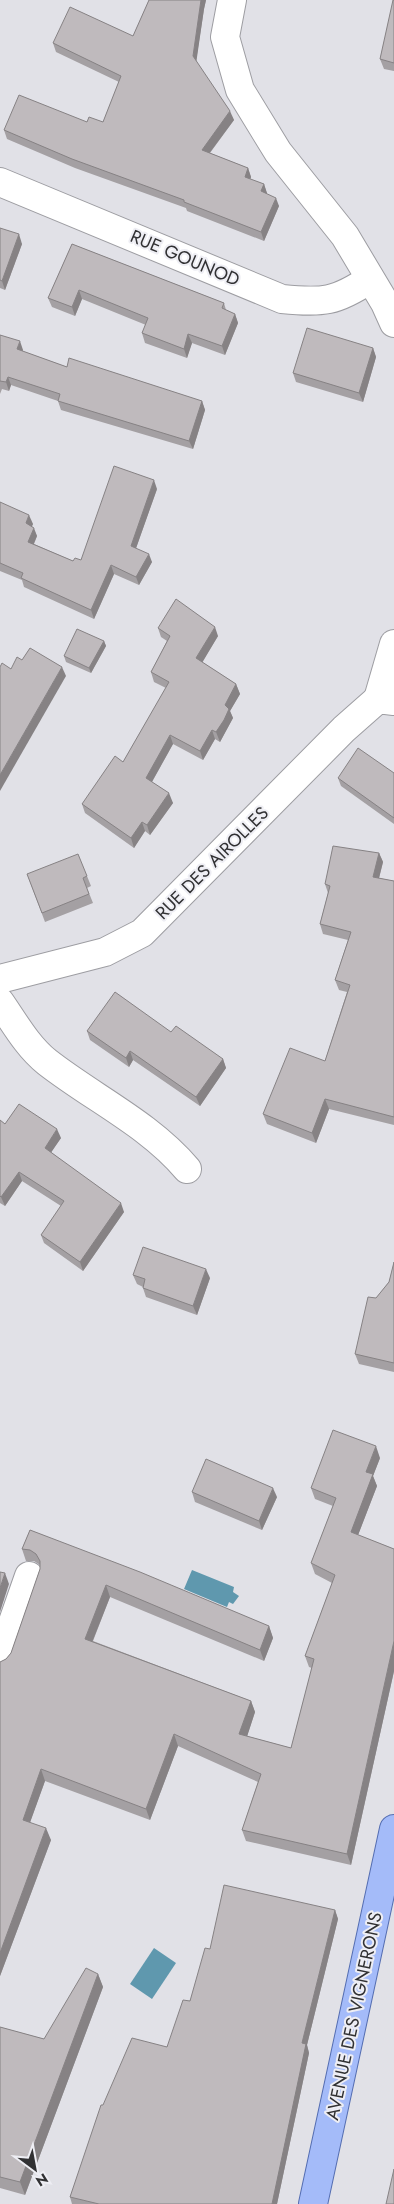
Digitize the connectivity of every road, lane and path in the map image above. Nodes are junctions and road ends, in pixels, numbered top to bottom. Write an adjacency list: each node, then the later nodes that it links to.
1 (232, 0): 3 (street)
2 (0, 182): 3 (street, RUE GOUNOD)
3 (370, 279): 4 (street)
4 (394, 323)
5 (394, 644): 6 (street)
6 (386, 700): 7 (street, RUE DES AIROLLES)
7 (0, 979)
8 (0, 1002): 9 (street)
9 (187, 1169)
10 (29, 1576): 11 (street)
11 (0, 1659)
12 (394, 1831): 13 (main road, AVENUE DES VIGNERONS)
13 (314, 2204)

